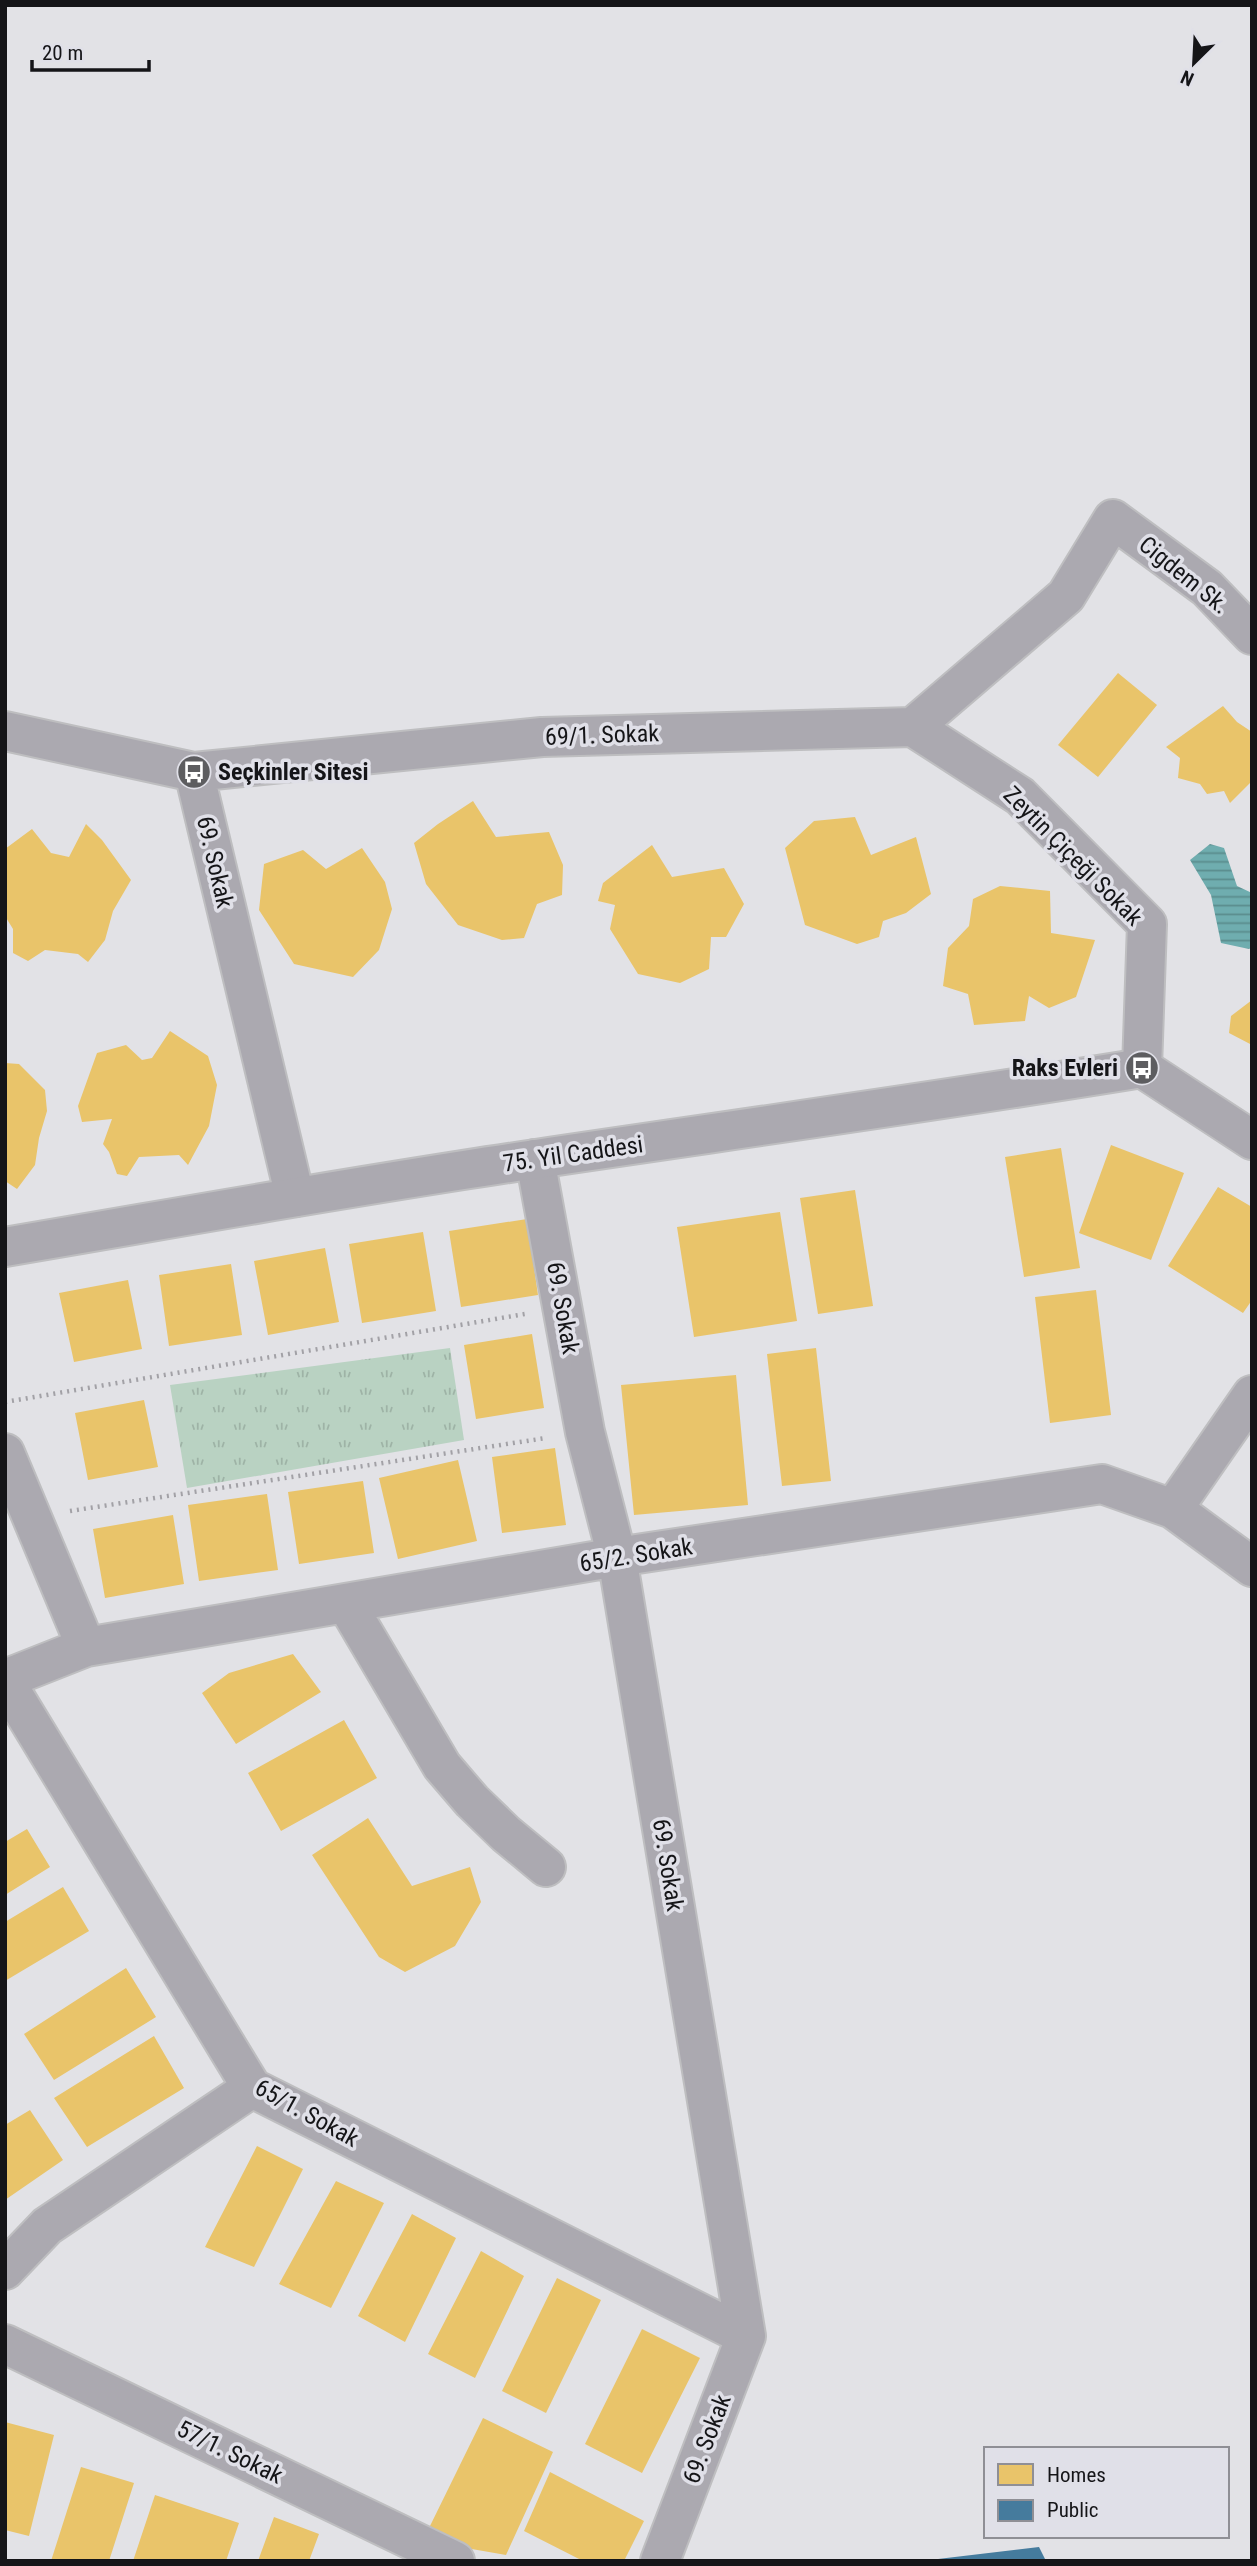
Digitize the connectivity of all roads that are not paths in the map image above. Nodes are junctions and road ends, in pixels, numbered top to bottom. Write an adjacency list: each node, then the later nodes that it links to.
1 (1252, 635): 2 (street, Cigdem Sk.)
2 (913, 727): 4 (street, 69/1. Sokak); 5 (street, Zeytin Çiçeği Sokak)
3 (5, 731): 4 (street, 69/1. Sokak)
4 (194, 772): 8 (street, 69. Sokak)
5 (1142, 1068): 6 (street); 7 (street, 75. Yil Caddesi)
6 (1252, 1140)
7 (535, 1159): 8 (street, 75. Yil Caddesi); 13 (street, 69. Sokak)
8 (295, 1197): 9 (street, 75. Yil Caddesi)
9 (5, 1248)
10 (1252, 1395): 12 (street)
11 (5, 1454): 16 (street)
12 (1173, 1509): 13 (street, 65/2. Sokak); 14 (street, 65/2. Sokak)
13 (617, 1557): 15 (street, 65/2. Sokak); 21 (street, 69. Sokak)
14 (1252, 1567)
15 (346, 1603): 16 (street, 65/2. Sokak); 18 (street)
16 (86, 1647): 17 (street, 65/2. Sokak)
17 (5, 1680): 19 (street, 65/1. Sokak)
18 (546, 1867)
19 (252, 2088): 20 (street); 21 (street, 65/1. Sokak)
20 (5, 2270)
21 (746, 2336): 24 (street, 69. Sokak)
22 (5, 2344): 23 (street, 57/1. Sokak)
23 (455, 2561)
24 (660, 2561)

